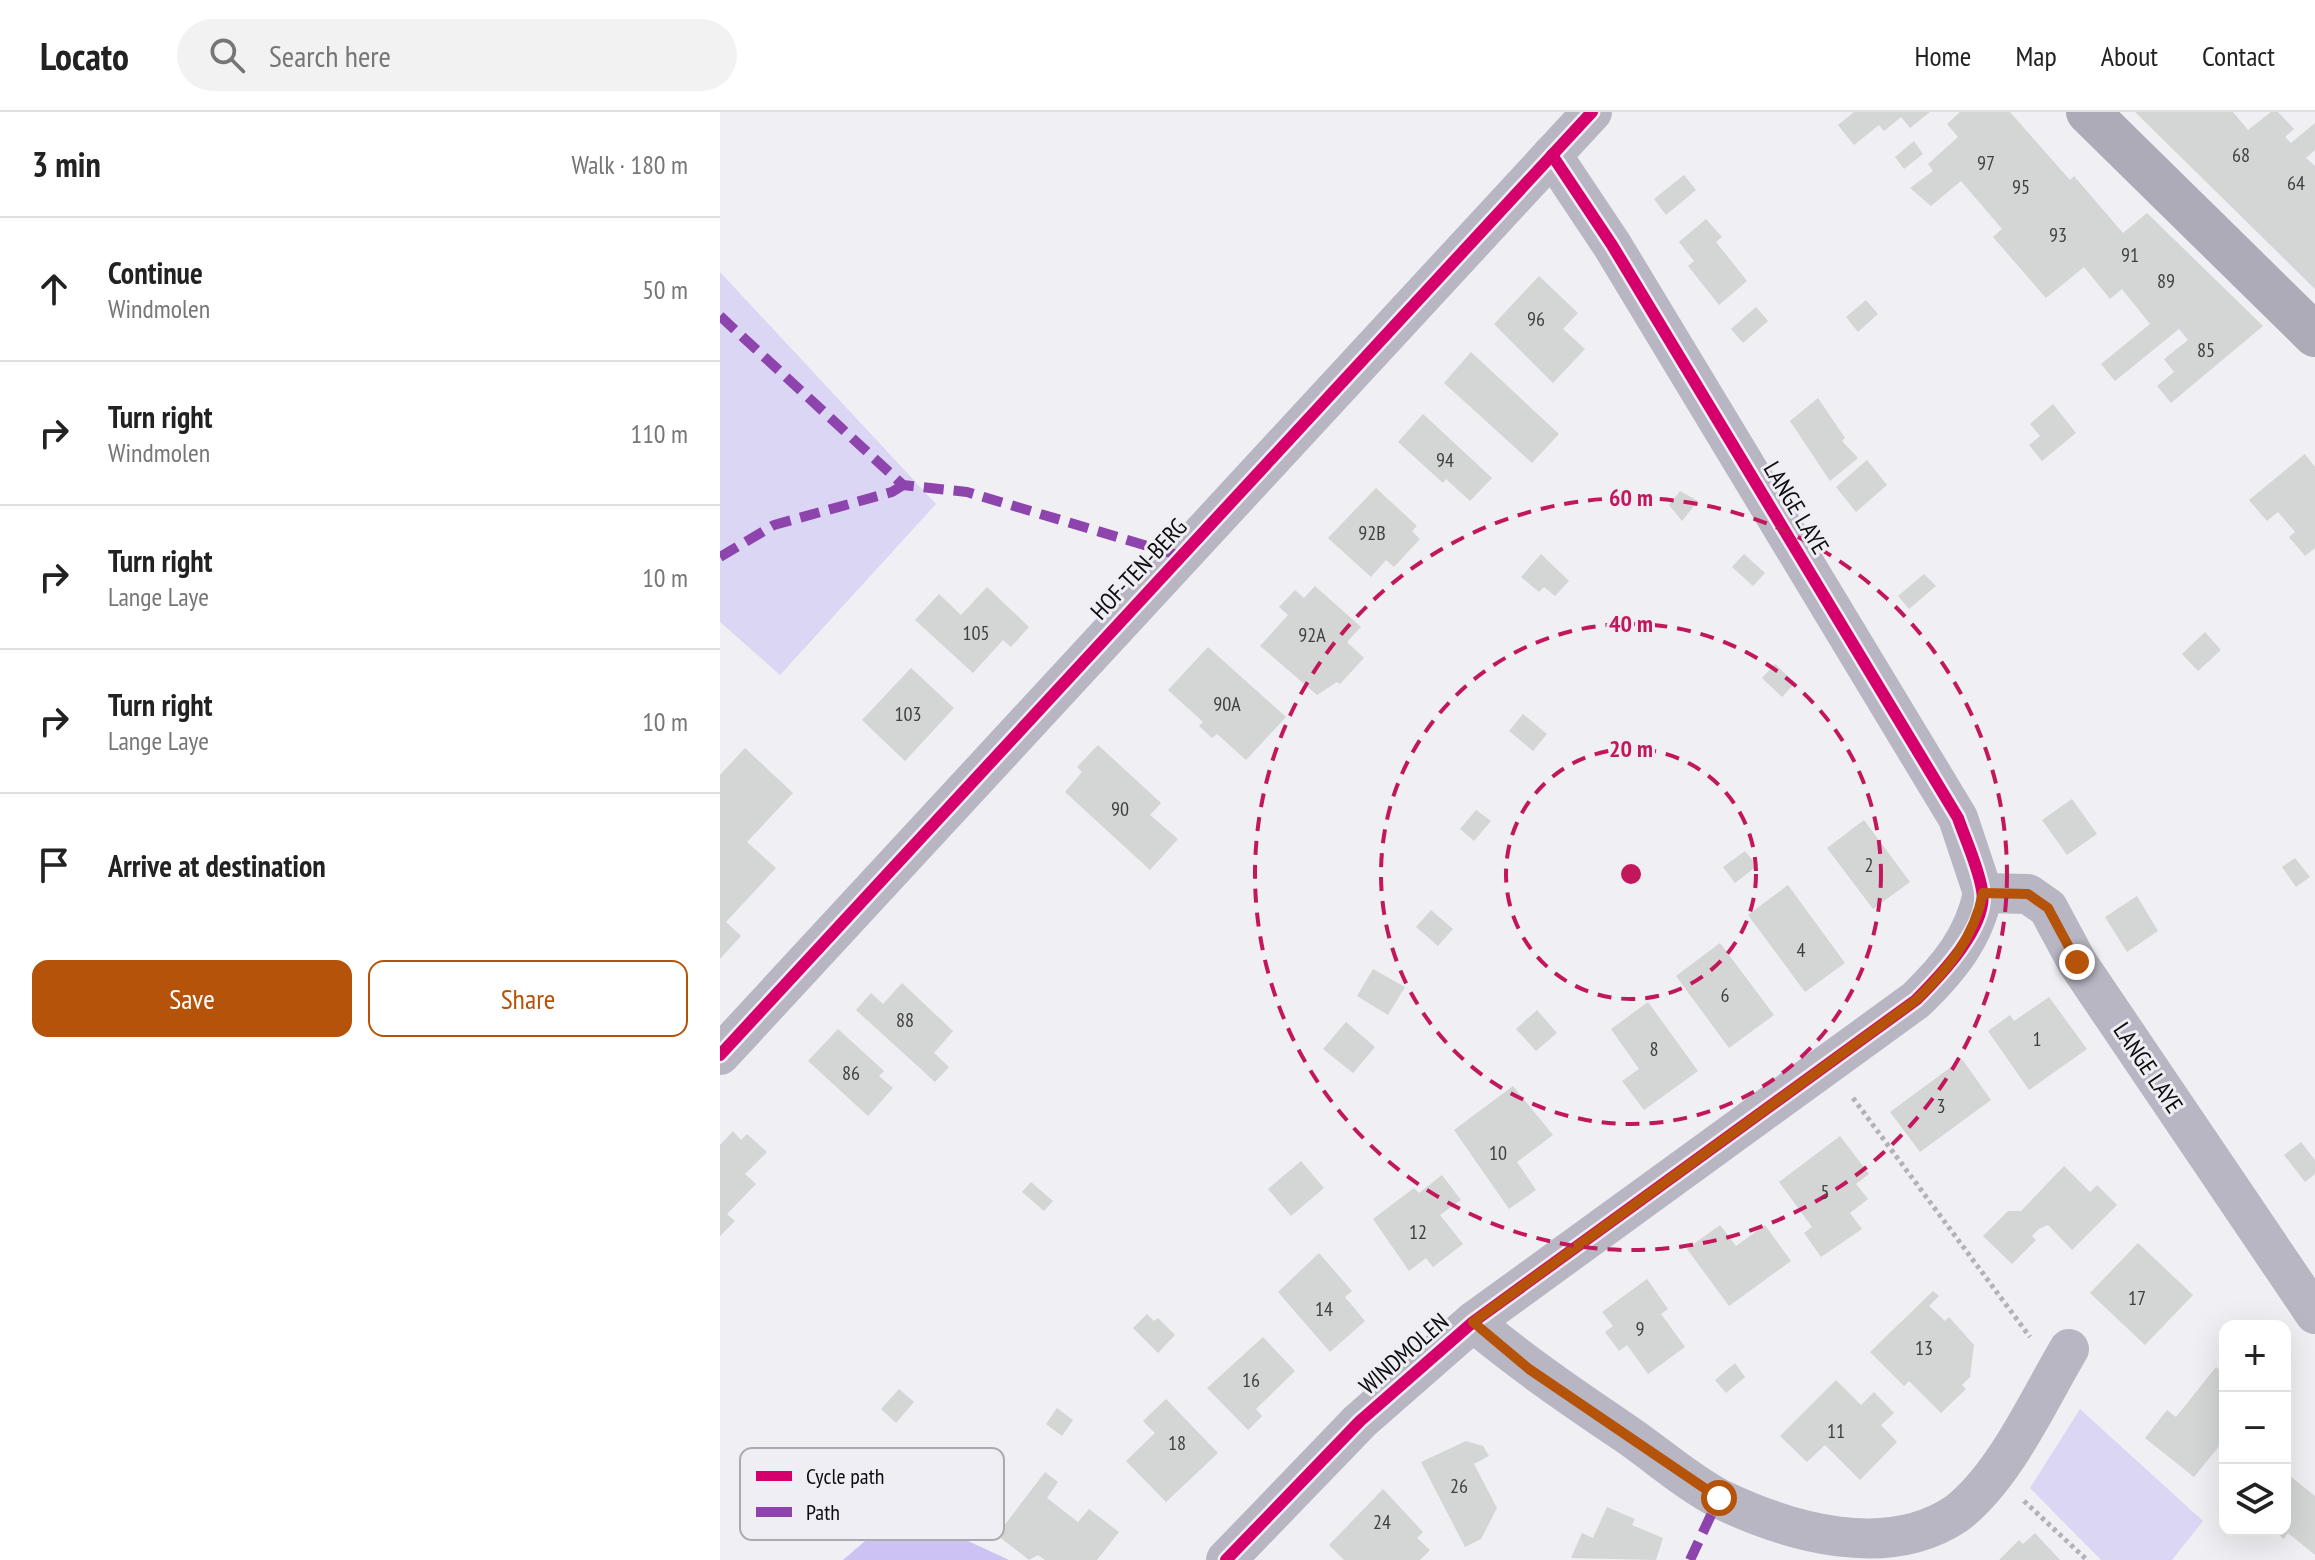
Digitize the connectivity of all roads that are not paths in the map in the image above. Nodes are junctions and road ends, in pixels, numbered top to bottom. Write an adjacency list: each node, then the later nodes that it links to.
1 (1592, 112): 3 (street, HOF-TEN-BERG)
2 (2088, 112): 4 (street)
3 (1552, 155): 5 (street, LANGE LAYE); 6 (street, HOF-TEN-BERG)
4 (2315, 335)
5 (1983, 893): 7 (street, LANGE LAYE); 8 (street, WINDMOLEN)
6 (720, 1055)
7 (2315, 1314)
8 (1473, 1322): 9 (street, WINDMOLEN); 10 (street, WINDMOLEN)
9 (2069, 1349)
10 (1226, 1560)

